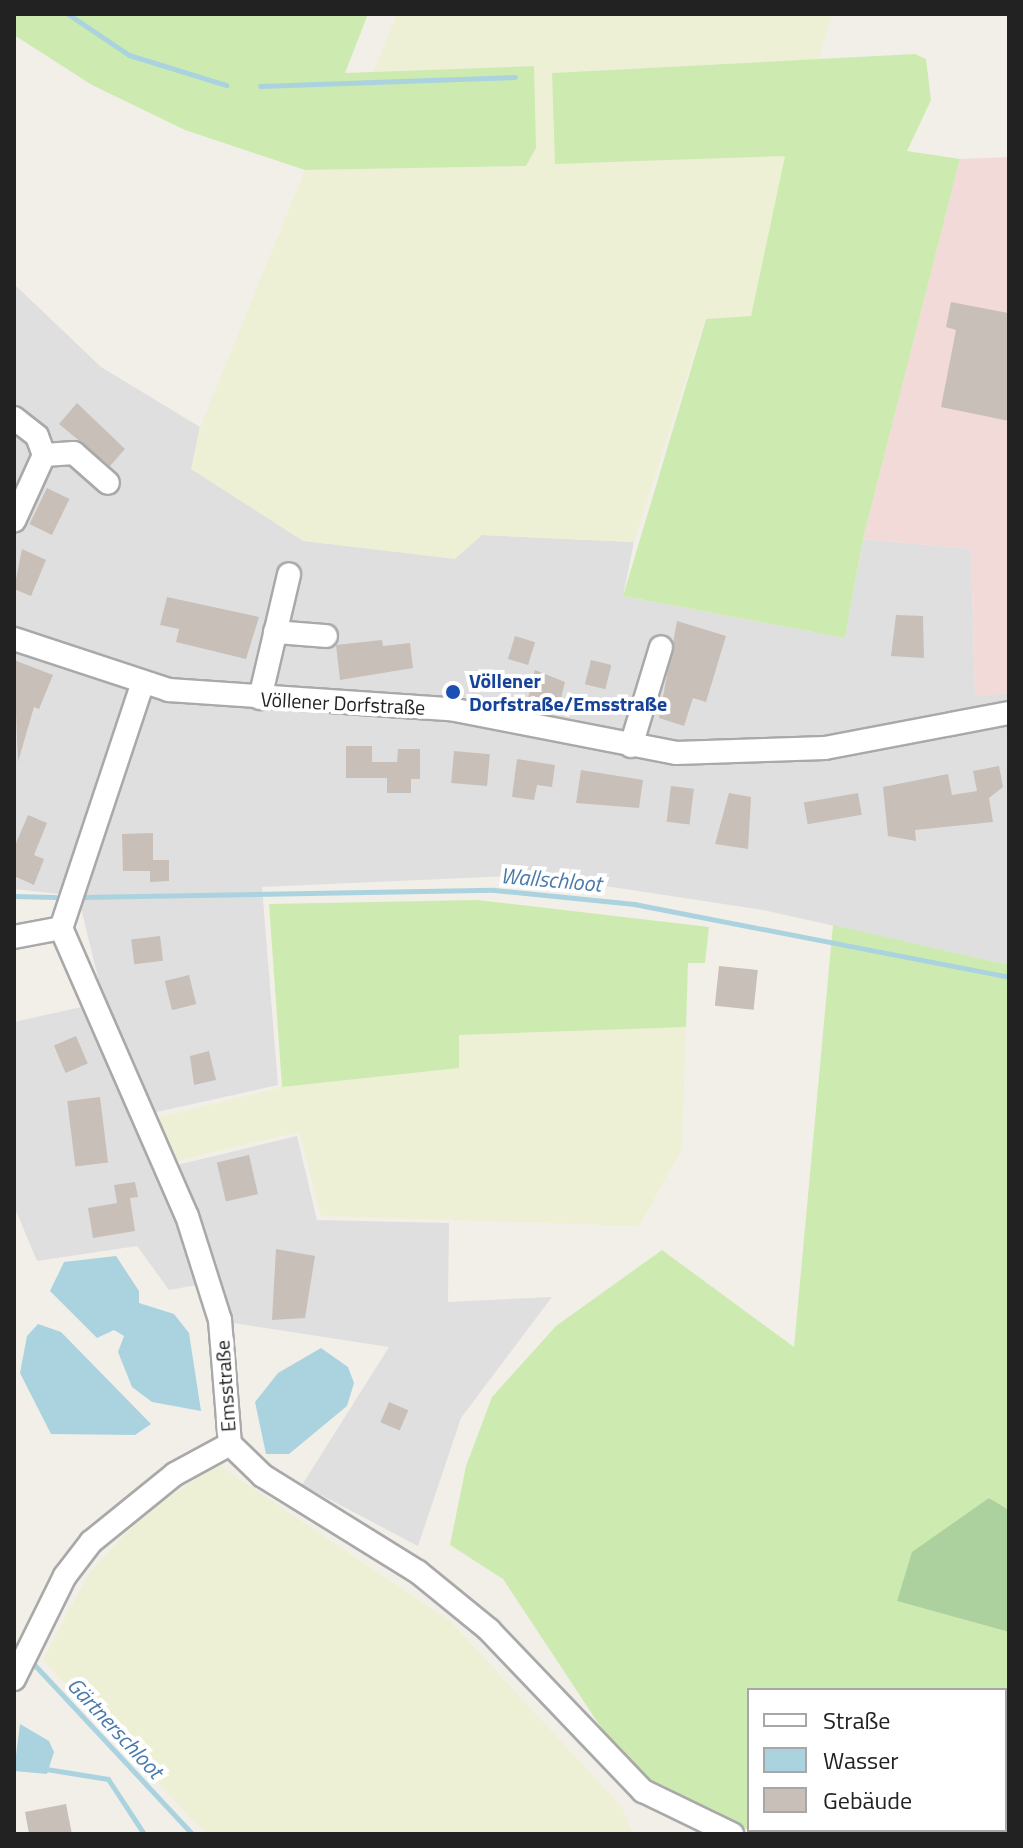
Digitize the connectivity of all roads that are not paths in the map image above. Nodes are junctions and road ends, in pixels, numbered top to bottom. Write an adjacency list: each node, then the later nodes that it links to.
1 (14, 418): 2 (street)
2 (44, 455): 3 (street); 4 (street)
3 (108, 483)
4 (14, 521)
5 (289, 574): 6 (street)
6 (275, 632): 7 (street); 11 (street)
7 (326, 636)
8 (14, 639): 10 (street, Völlener Dorfstraße)
9 (661, 647): 13 (street)
10 (142, 685): 11 (street, Völlener Dorfstraße); 14 (street)
11 (260, 698): 13 (street, Völlener Dorfstraße)
12 (1009, 713): 13 (street, Völlener Dorfstraße)
13 (631, 746)
14 (61, 928): 15 (street); 16 (street, Emsstraße)
15 (14, 937)
16 (230, 1444): 17 (street); 18 (street, Emsstraße)
17 (22, 1662)
18 (732, 1834)

